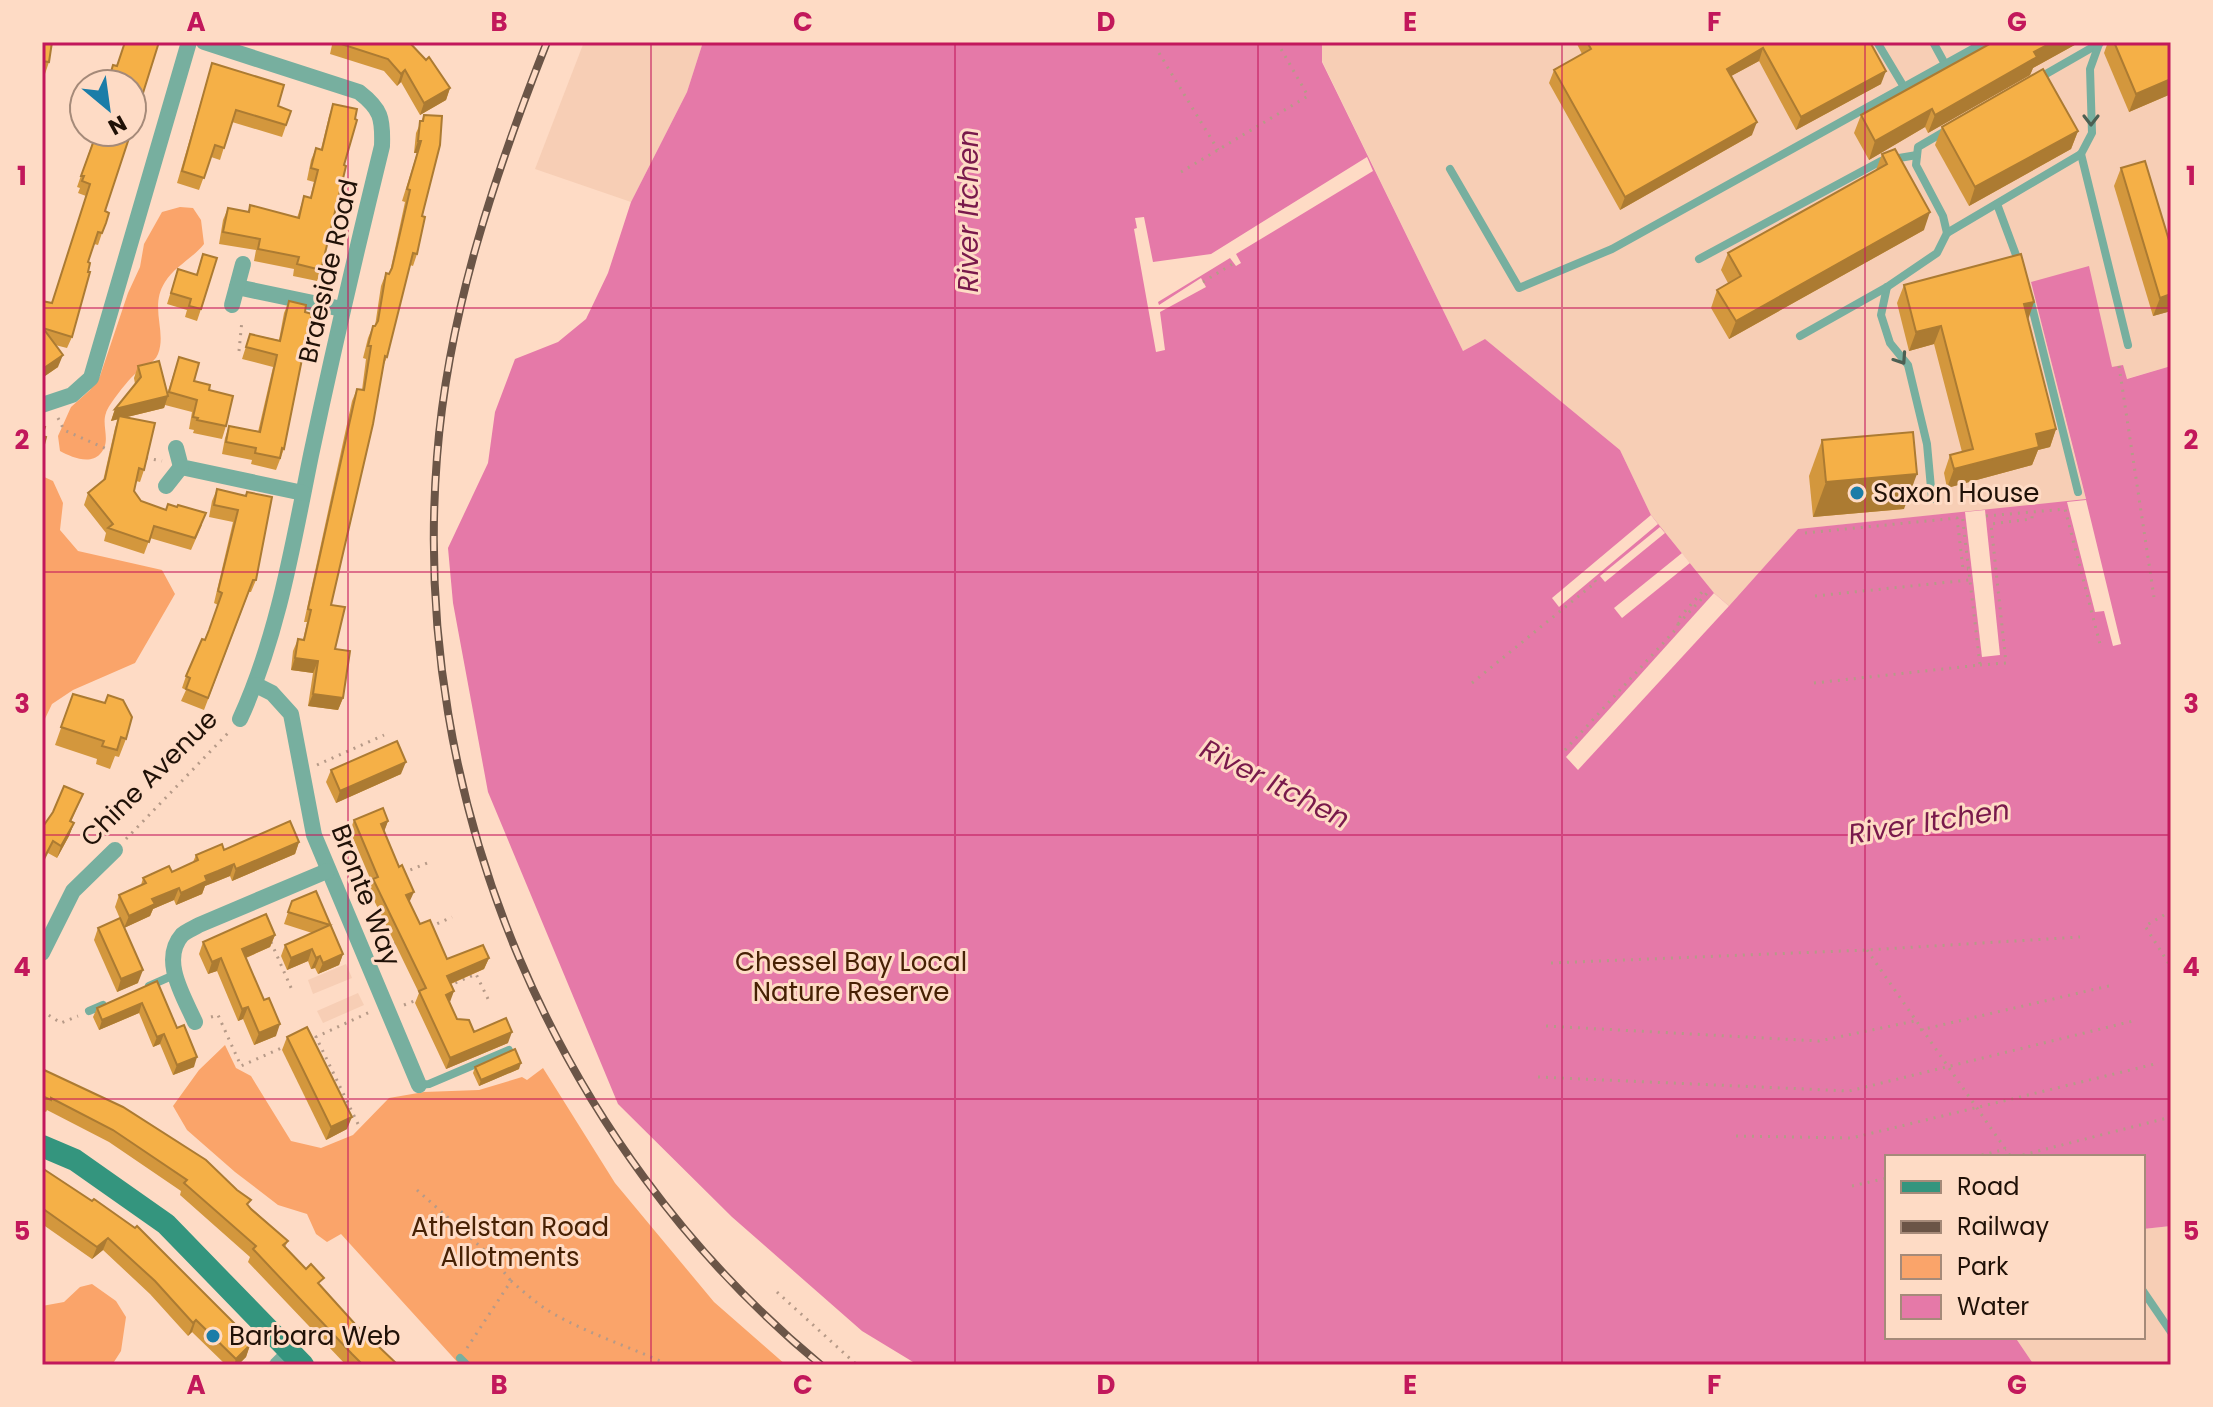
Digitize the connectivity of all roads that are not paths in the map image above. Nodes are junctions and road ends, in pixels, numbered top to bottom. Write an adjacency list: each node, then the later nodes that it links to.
1 (189, 42): 26 (street)
2 (204, 42): 23 (street, Braeside Road)
3 (1877, 42): 9 (lane)
4 (1933, 42): 7 (lane)
5 (1985, 42): 7 (lane)
6 (2100, 43): 8 (lane); 11 (lane, one-way to 11)
7 (1945, 64): 9 (lane)
8 (2035, 81)
9 (1904, 87): 13 (lane)
10 (1957, 125): 12 (lane)
11 (2081, 154): 14 (lane); 25 (lane)
12 (1917, 155): 15 (lane); 16 (lane)
13 (1450, 169)
14 (1997, 204): 15 (lane); 18 (lane)
15 (1947, 233): 20 (lane)
16 (1699, 259)
17 (243, 264): 19 (street)
18 (2021, 267)
19 (237, 287): 22 (street); 23 (street)
20 (1887, 287): 24 (lane); 32 (lane, one-way to 32)
21 (2029, 295): 30 (lane)
22 (232, 305)
23 (342, 309): 31 (street, Braeside Road)
24 (1800, 336)
25 (2128, 345)
26 (46, 404)
27 (176, 448): 28 (street)
28 (181, 467): 29 (street); 31 (street)
29 (166, 486)
30 (2078, 492)
31 (303, 493): 33 (street, Braeside Road)
32 (1932, 499)
33 (274, 628): 34 (street, Chine Avenue)
34 (256, 685): 35 (street, Chine Avenue); 37 (street, Bronte Way)
35 (240, 719)
36 (115, 850): 38 (street, Chine Avenue)
37 (327, 871): 39 (street); 45 (street, Bronte Way)
38 (42, 953)
39 (174, 975): 40 (lane); 43 (street)
40 (146, 987)
41 (117, 999): 42 (lane)
42 (89, 1011)
43 (195, 1022)
44 (509, 1050): 45 (lane)
45 (419, 1085)
46 (42, 1146): 49 (street)
47 (2145, 1294): 48 (lane)
48 (2171, 1332)
49 (290, 1361)

